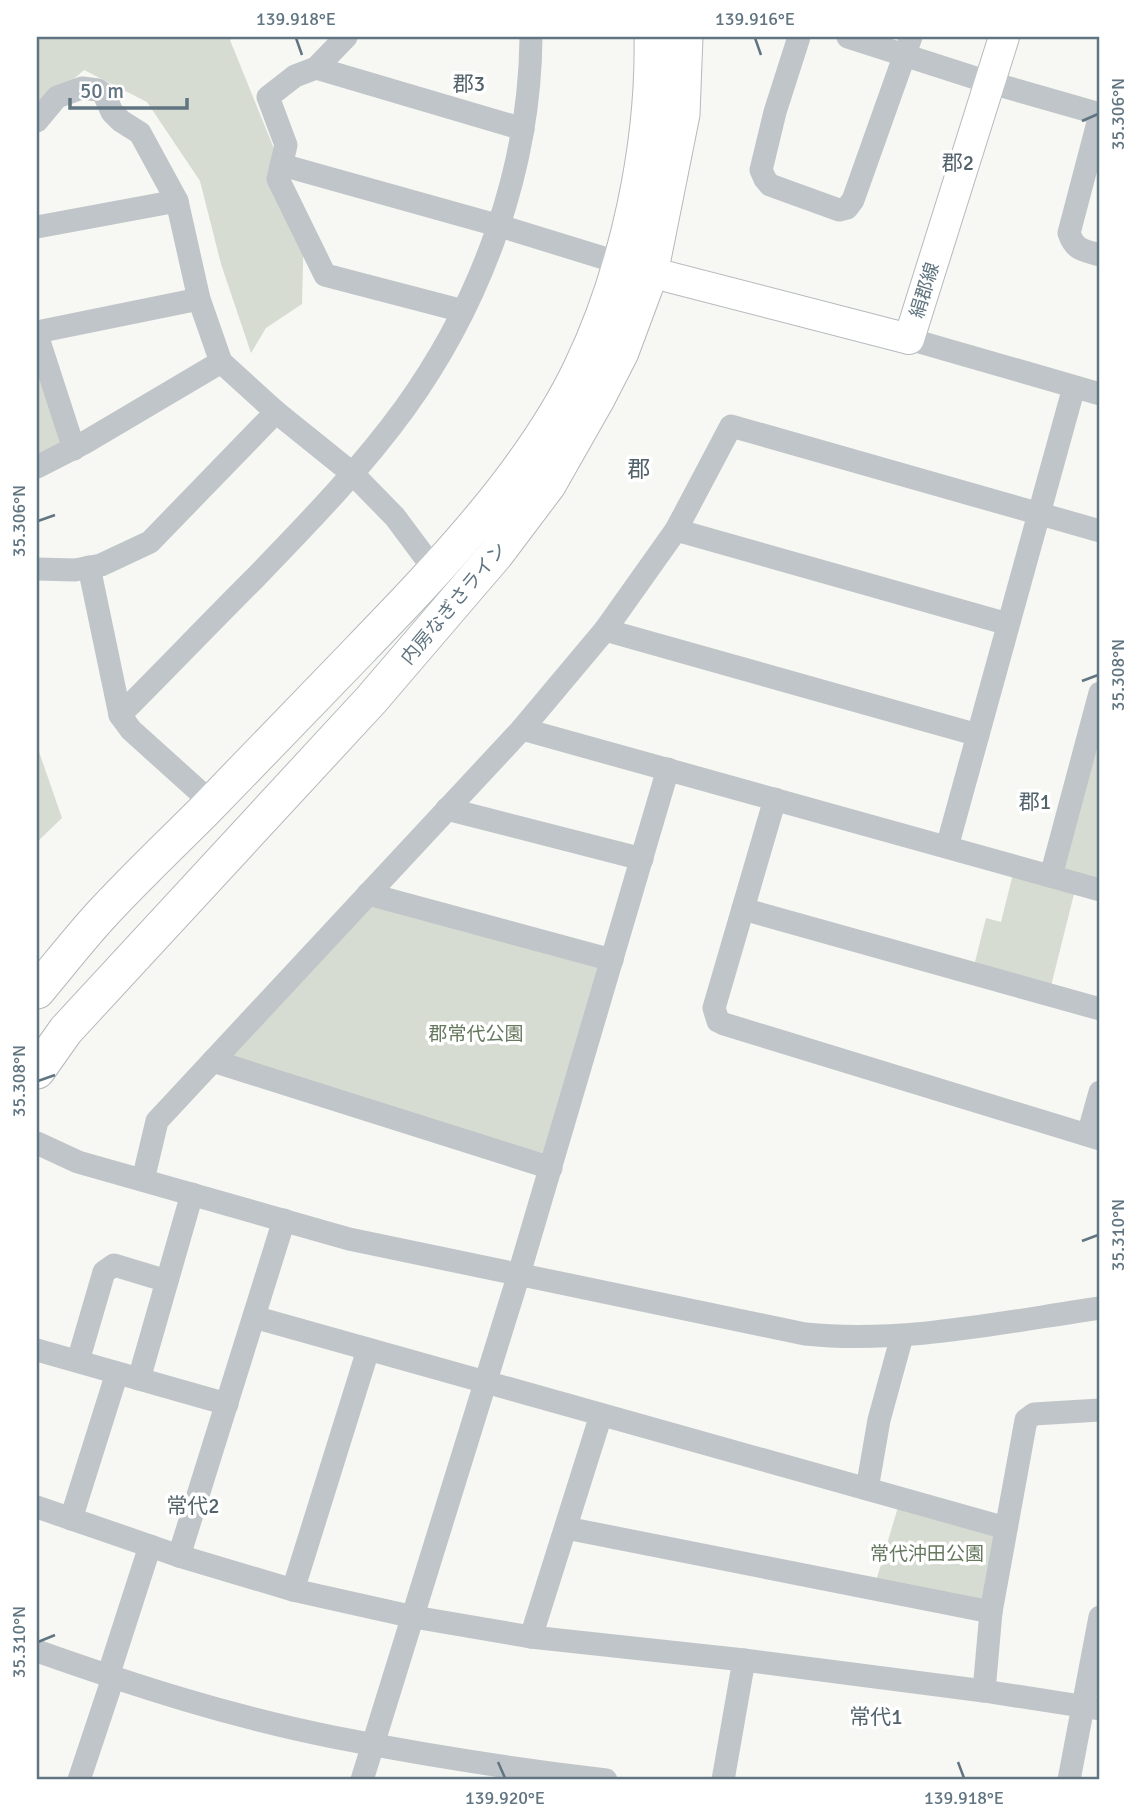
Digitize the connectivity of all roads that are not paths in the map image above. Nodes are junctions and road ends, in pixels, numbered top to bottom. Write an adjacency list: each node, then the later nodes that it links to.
1 (346, 37): 9 (street)
2 (531, 37): 13 (street)
3 (652, 37): 19 (highway, 内房なぎさライン)
4 (685, 37): 19 (highway, 内房なぎさライン)
5 (799, 37): 8 (street)
6 (848, 37): 8 (street)
7 (1004, 37): 10 (main road, 絹郡線)
8 (908, 47): 10 (street)
9 (316, 68): 13 (street); 14 (street)
10 (988, 82): 11 (street); 23 (main road, 絹郡線)
11 (1100, 114): 18 (street)
12 (37, 121): 15 (street)
13 (523, 129): 16 (street)
14 (282, 165): 16 (street); 21 (street)
15 (177, 201): 17 (street); 20 (street)
16 (500, 226): 19 (street); 21 (street)
17 (37, 227)
18 (1100, 255)
19 (635, 268): 23 (main road, 絹郡線); 36 (highway, 内房なぎさライン); 57 (highway, 内房なぎさライン)
20 (199, 299): 22 (street); 24 (street)
21 (463, 311): 30 (street)
22 (37, 333): 28 (street)
23 (909, 339): 25 (street)
24 (221, 362): 27 (street); 28 (street)
25 (1074, 387): 26 (street); 31 (street)
26 (1100, 394)
27 (276, 412): 30 (street); 34 (street)
28 (74, 449): 29 (street)
29 (37, 467)
30 (353, 474): 36 (street); 40 (street)
31 (1039, 513): 32 (street); 33 (street); 37 (street)
32 (676, 530): 37 (street); 38 (street)
33 (1100, 531)
34 (89, 567): 35 (street); 40 (street)
35 (37, 569)
36 (436, 572): 45 (highway, 内房なぎさライン)
37 (1008, 624): 42 (street)
38 (605, 630): 41 (street); 42 (street)
39 (1100, 693): 49 (street)
40 (120, 715): 45 (street)
41 (522, 729): 43 (street); 46 (street)
42 (978, 735): 47 (street)
43 (668, 769): 44 (street); 48 (street)
44 (775, 799): 47 (street); 52 (street)
45 (212, 803): 54 (highway, 内房なぎさライン)
46 (447, 809): 48 (street); 51 (street)
47 (947, 847): 49 (street)
48 (642, 859): 53 (street)
49 (1051, 876): 50 (street)
50 (1100, 890)
51 (368, 894): 53 (street); 56 (street)
52 (743, 909): 55 (street); 59 (street)
53 (612, 960): 61 (street)
54 (37, 991)
55 (1100, 1009)
56 (213, 1061): 61 (street); 62 (street)
57 (37, 1071)
58 (1100, 1092): 59 (street)
59 (1094, 1137)
60 (37, 1143): 62 (street)
61 (551, 1168): 65 (street)
62 (143, 1181): 63 (street)
63 (192, 1194): 64 (street); 66 (street)
64 (284, 1220): 65 (street); 68 (street)
65 (520, 1274): 69 (street); 74 (street)
66 (167, 1281): 72 (street); 73 (street)
67 (1100, 1308): 69 (street)
68 (254, 1317): 71 (street); 75 (street)
69 (902, 1336): 78 (street)
70 (37, 1350): 72 (street)
71 (368, 1350): 74 (street); 85 (street)
72 (78, 1361): 73 (street)
73 (128, 1376): 75 (street); 80 (street)
74 (486, 1383): 77 (street); 87 (street)
75 (227, 1404): 84 (street)
76 (1100, 1410): 82 (street)
77 (601, 1415): 78 (street); 81 (street)
78 (867, 1489): 82 (street)
79 (37, 1507): 80 (street)
80 (71, 1519): 83 (street)
81 (566, 1528): 86 (street); 89 (street)
82 (1006, 1528): 86 (street)
83 (150, 1546): 84 (street); 92 (street)
84 (179, 1556): 85 (street)
85 (293, 1590): 87 (street)
86 (991, 1612): 93 (street)
87 (414, 1617): 89 (street); 95 (street)
88 (1100, 1617): 94 (street)
89 (531, 1637): 91 (street)
90 (37, 1651): 92 (street)
91 (744, 1660): 93 (street); 99 (street)
92 (110, 1677): 95 (street); 96 (street)
93 (984, 1691): 94 (street)
94 (1092, 1708): 100 (street)
95 (374, 1744): 97 (street); 98 (street)
96 (79, 1780)
97 (362, 1780)
98 (606, 1780)
99 (723, 1780)
100 (1069, 1780)

